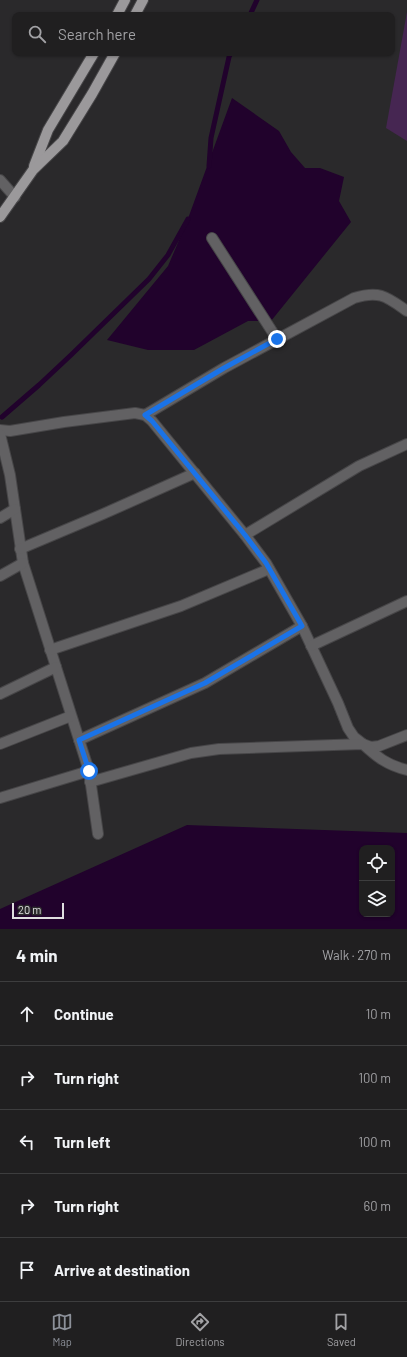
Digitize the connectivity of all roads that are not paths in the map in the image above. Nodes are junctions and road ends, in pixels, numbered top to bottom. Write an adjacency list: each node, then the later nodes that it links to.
1 (125, 0): 3 (main road)
2 (144, 0): 4 (main road)
3 (118, 12)
4 (137, 12)
5 (92, 56): 7 (main road)
6 (113, 56): 7 (main road)
7 (33, 170): 9 (main road)
8 (0, 180): 9 (street)
9 (15, 197): 10 (main road)
10 (0, 217)
11 (212, 238): 13 (street)
12 (407, 311): 13 (street)
13 (277, 339): 14 (street)
14 (145, 415): 15 (street); 18 (street)
15 (0, 430)
16 (0, 434): 19 (street)
17 (407, 444): 21 (street)
18 (195, 473): 21 (street); 22 (street)
19 (15, 509): 20 (street); 22 (street)
20 (0, 518)
21 (245, 535): 24 (street)
22 (20, 549): 23 (street)
23 (23, 563): 25 (street); 29 (street)
24 (269, 569): 27 (street); 29 (street)
25 (0, 576)
26 (407, 601): 28 (street)
27 (302, 626): 28 (street); 34 (street)
28 (311, 646): 36 (street)
29 (50, 650): 30 (street)
30 (56, 667): 31 (street); 32 (street)
31 (0, 694)
32 (71, 716): 34 (street); 35 (street)
33 (407, 735): 36 (street)
34 (79, 740): 38 (street)
35 (0, 744)
36 (362, 744): 37 (street); 39 (street)
37 (407, 770)
38 (89, 771): 39 (street); 40 (street)
39 (90, 782): 41 (street)
40 (0, 798)
41 (98, 834)

